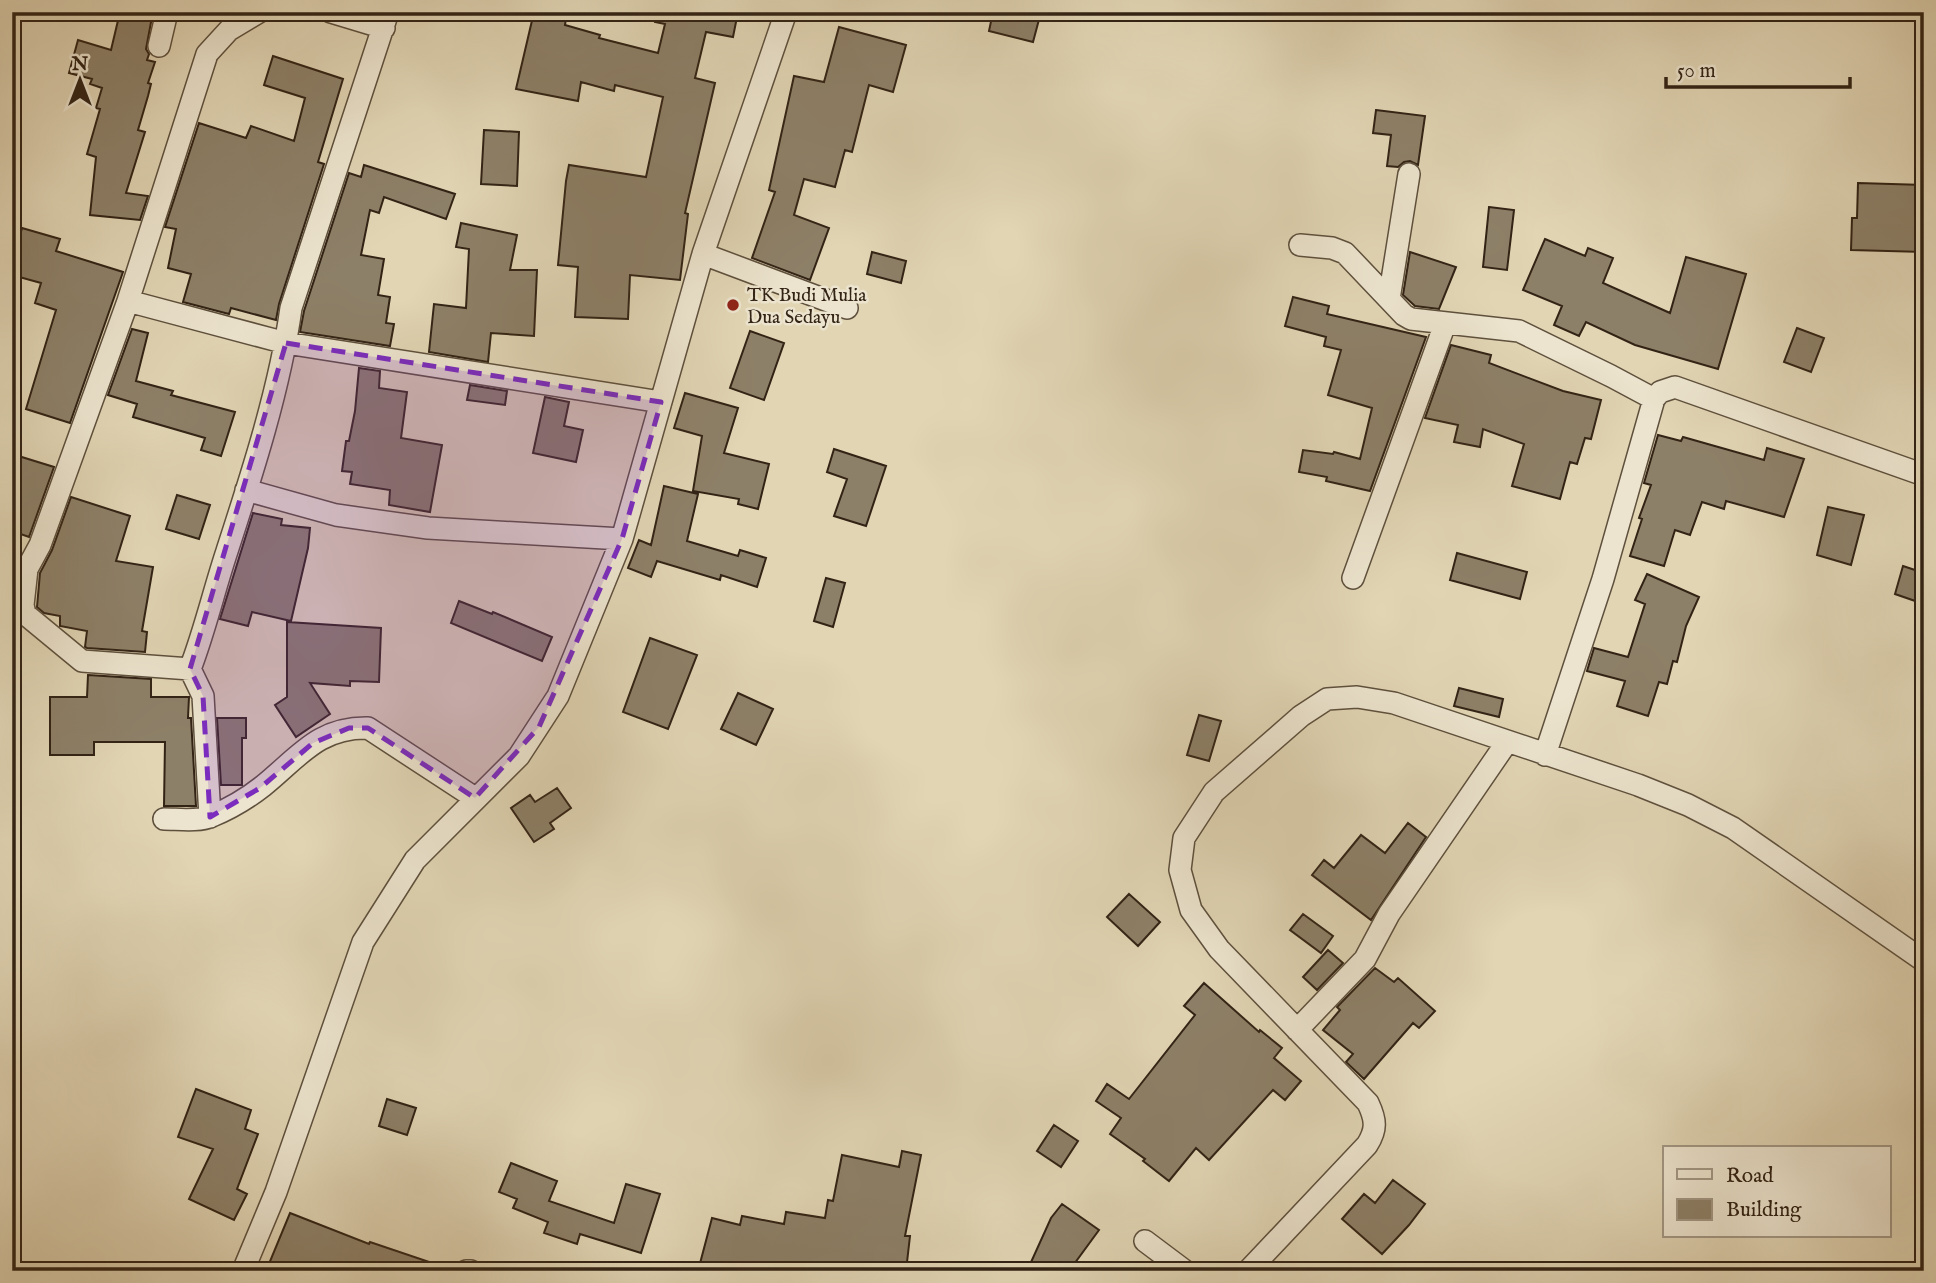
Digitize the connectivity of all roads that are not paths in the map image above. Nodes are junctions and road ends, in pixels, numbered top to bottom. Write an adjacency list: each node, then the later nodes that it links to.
1 (167, 12): 6 (street)
2 (259, 12): 11 (street)
3 (331, 12): 5 (street)
4 (786, 12): 9 (street)
5 (386, 20): 14 (street)
6 (159, 46)
7 (1409, 174): 10 (street)
8 (1300, 245): 10 (street)
9 (703, 254): 12 (street); 16 (street)
10 (1388, 299): 13 (street)
11 (128, 301): 14 (street); 20 (street)
12 (847, 307)
13 (1445, 324): 15 (street); 21 (street)
14 (286, 343): 16 (street); 18 (street)
15 (1654, 399): 17 (street); 24 (street)
16 (661, 402): 19 (street)
17 (1924, 475)
18 (246, 490): 19 (street); 22 (street)
19 (622, 539): 25 (street)
20 (20, 573): 22 (street)
21 (1353, 578)
22 (190, 669): 26 (street)
23 (1507, 742): 24 (street); 29 (street); 29 (street)
24 (1545, 754): 28 (street)
25 (475, 798): 26 (street); 31 (street)
26 (210, 817): 27 (street)
27 (164, 819)
28 (1924, 961)
29 (1297, 1030): 33 (street)
30 (1146, 1241): 32 (street)
31 (243, 1271)
32 (1185, 1271)
33 (1248, 1271)

